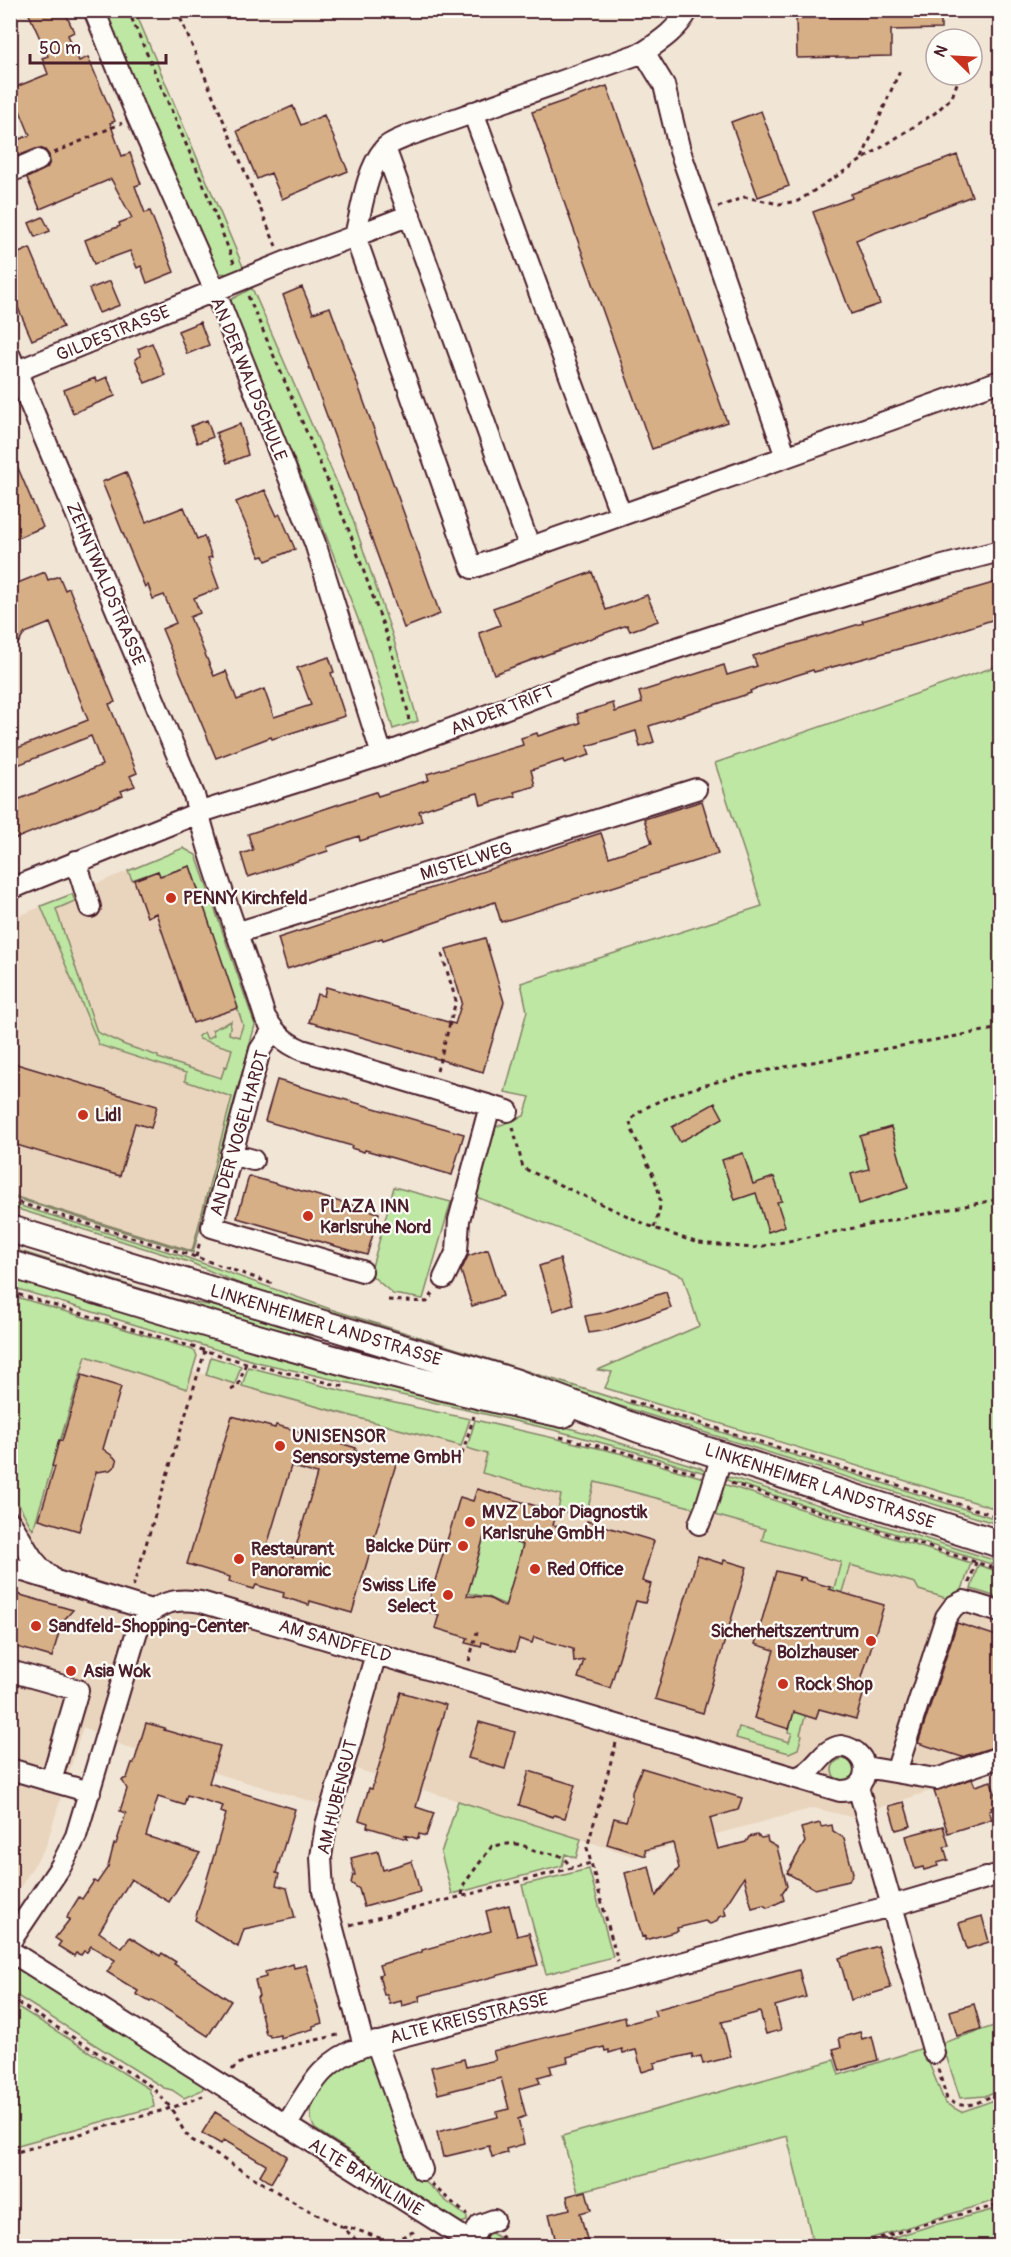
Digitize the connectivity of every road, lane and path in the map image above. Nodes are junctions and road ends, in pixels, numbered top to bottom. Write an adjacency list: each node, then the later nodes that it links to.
1 (94, 10): 9 (street, AN DER WALDSCHULE)
2 (128, 10): 18 (path)
3 (177, 10): 17 (path)
4 (688, 10): 5 (street)
5 (644, 51): 8 (street); 14 (street)
6 (900, 70): 11 (path)
7 (956, 87): 11 (path)
8 (473, 112): 10 (street); 23 (street)
9 (137, 116): 12 (path); 19 (street, AN DER WALDSCHULE)
10 (385, 148): 15 (street); 16 (street)
11 (861, 159): 14 (path)
12 (38, 160): 13 (street)
13 (10, 172)
14 (702, 212): 22 (street)
15 (410, 215): 16 (street, GILDESTRASSE); 24 (street)
16 (356, 236): 17 (street, GILDESTRASSE); 24 (street)
17 (290, 260): 18 (street, GILDESTRASSE)
18 (240, 280): 19 (street, GILDESTRASSE); 26 (path)
19 (215, 291): 20 (street, GILDESTRASSE); 27 (street, AN DER WALDSCHULE)
20 (13, 367): 29 (street, ZEHNTWALDSTRASSE)
21 (1000, 381): 22 (street)
22 (786, 457): 23 (street)
23 (621, 515): 24 (street)
24 (530, 548)
25 (1000, 551): 26 (street, AN DER TRIFT)
26 (411, 744): 27 (street, AN DER TRIFT)
27 (382, 755): 29 (street, AN DER TRIFT)
28 (696, 789): 33 (street, MISTELWEG)
29 (198, 813): 30 (street, AN DER TRIFT); 33 (street, AN DER VOGELHARDT)
30 (76, 861): 31 (street, AN DER TRIFT); 32 (street)
31 (10, 889)
32 (90, 907)
33 (236, 933): 36 (street, AN DER VOGELHARDT)
34 (442, 954): 37 (path)
35 (1000, 1028): 42 (path)
36 (273, 1030): 37 (street, AN DER VOGELHARDT); 39 (street, AN DER VOGELHARDT)
37 (433, 1087): 38 (street, AN DER VOGELHARDT)
38 (499, 1108): 42 (path); 46 (street)
39 (231, 1154): 40 (street); 45 (street, AN DER VOGELHARDT)
40 (253, 1160)
41 (1000, 1199): 42 (path)
42 (654, 1228)
43 (10, 1229): 54 (main road, LINKENHEIMER LANDSTRASSE)
44 (10, 1264): 54 (main road, LINKENHEIMER LANDSTRASSE)
45 (362, 1271)
46 (444, 1278): 48 (path)
47 (10, 1292): 49 (path)
48 (388, 1300)
49 (206, 1351): 50 (path); 66 (path)
50 (246, 1363): 51 (path); 52 (path)
51 (353, 1388)
52 (231, 1390)
53 (474, 1416): 56 (path)
54 (639, 1429): 57 (main road, LINKENHEIMER LANDSTRASSE)
55 (553, 1435): 57 (path)
56 (462, 1454)
57 (718, 1467): 59 (street); 60 (main road, LINKENHEIMER LANDSTRASSE); 62 (path)
58 (10, 1522): 65 (street)
59 (699, 1524)
60 (1000, 1544)
61 (10, 1567): 65 (street)
62 (1000, 1570)
63 (802, 1573): 64 (path)
64 (799, 1581)
65 (58, 1582): 66 (street)
66 (128, 1603): 67 (street)
67 (151, 1610): 70 (street, AM SANDFELD); 81 (street)
68 (1000, 1612): 77 (street)
69 (477, 1632): 72 (path)
70 (376, 1654): 72 (street, AM SANDFELD); 87 (street, AM HUBENGUT)
71 (10, 1671): 79 (street)
72 (463, 1679): 73 (street, AM SANDFELD)
73 (621, 1726): 78 (street, AM SANDFELD); 82 (path)
74 (1000, 1757): 77 (street)
75 (865, 1767): 77 (street); 78 (street); 80 (street)
76 (10, 1769): 79 (street)
77 (896, 1772)
78 (798, 1778): 80 (street, AM SANDFELD)
79 (51, 1781): 81 (street)
80 (858, 1786): 86 (street)
81 (90, 1792): 88 (street)
82 (591, 1863): 83 (path); 90 (path)
83 (572, 1868): 85 (path); 85 (path)
84 (1000, 1874): 86 (street, ALTE KREISSTRASSE)
85 (462, 1895): 87 (path)
86 (891, 1906): 90 (street, ALTE KREISSTRASSE); 93 (street)
87 (334, 1929): 92 (street, AM HUBENGUT)
88 (10, 1942)
89 (10, 1951): 94 (street)
90 (622, 1979): 92 (street, ALTE KREISSTRASSE)
91 (10, 1998): 96 (path)
92 (370, 2044): 94 (path); 97 (street, ALTE KREISSTRASSE); 99 (street, AM HUBENGUT)
93 (934, 2053): 95 (path)
94 (219, 2085): 96 (path); 97 (street)
95 (1000, 2092)
96 (171, 2108): 98 (path); 102 (path)
97 (286, 2126): 101 (street, ALTE BAHNLINIE)
98 (10, 2154)
99 (422, 2170): 103 (path)
100 (1000, 2205): 105 (path)
101 (425, 2213): 102 (path); 103 (street, ALTE BAHNLINIE)
102 (340, 2226): 104 (path)
103 (480, 2233)
104 (363, 2247)
105 (854, 2247)

